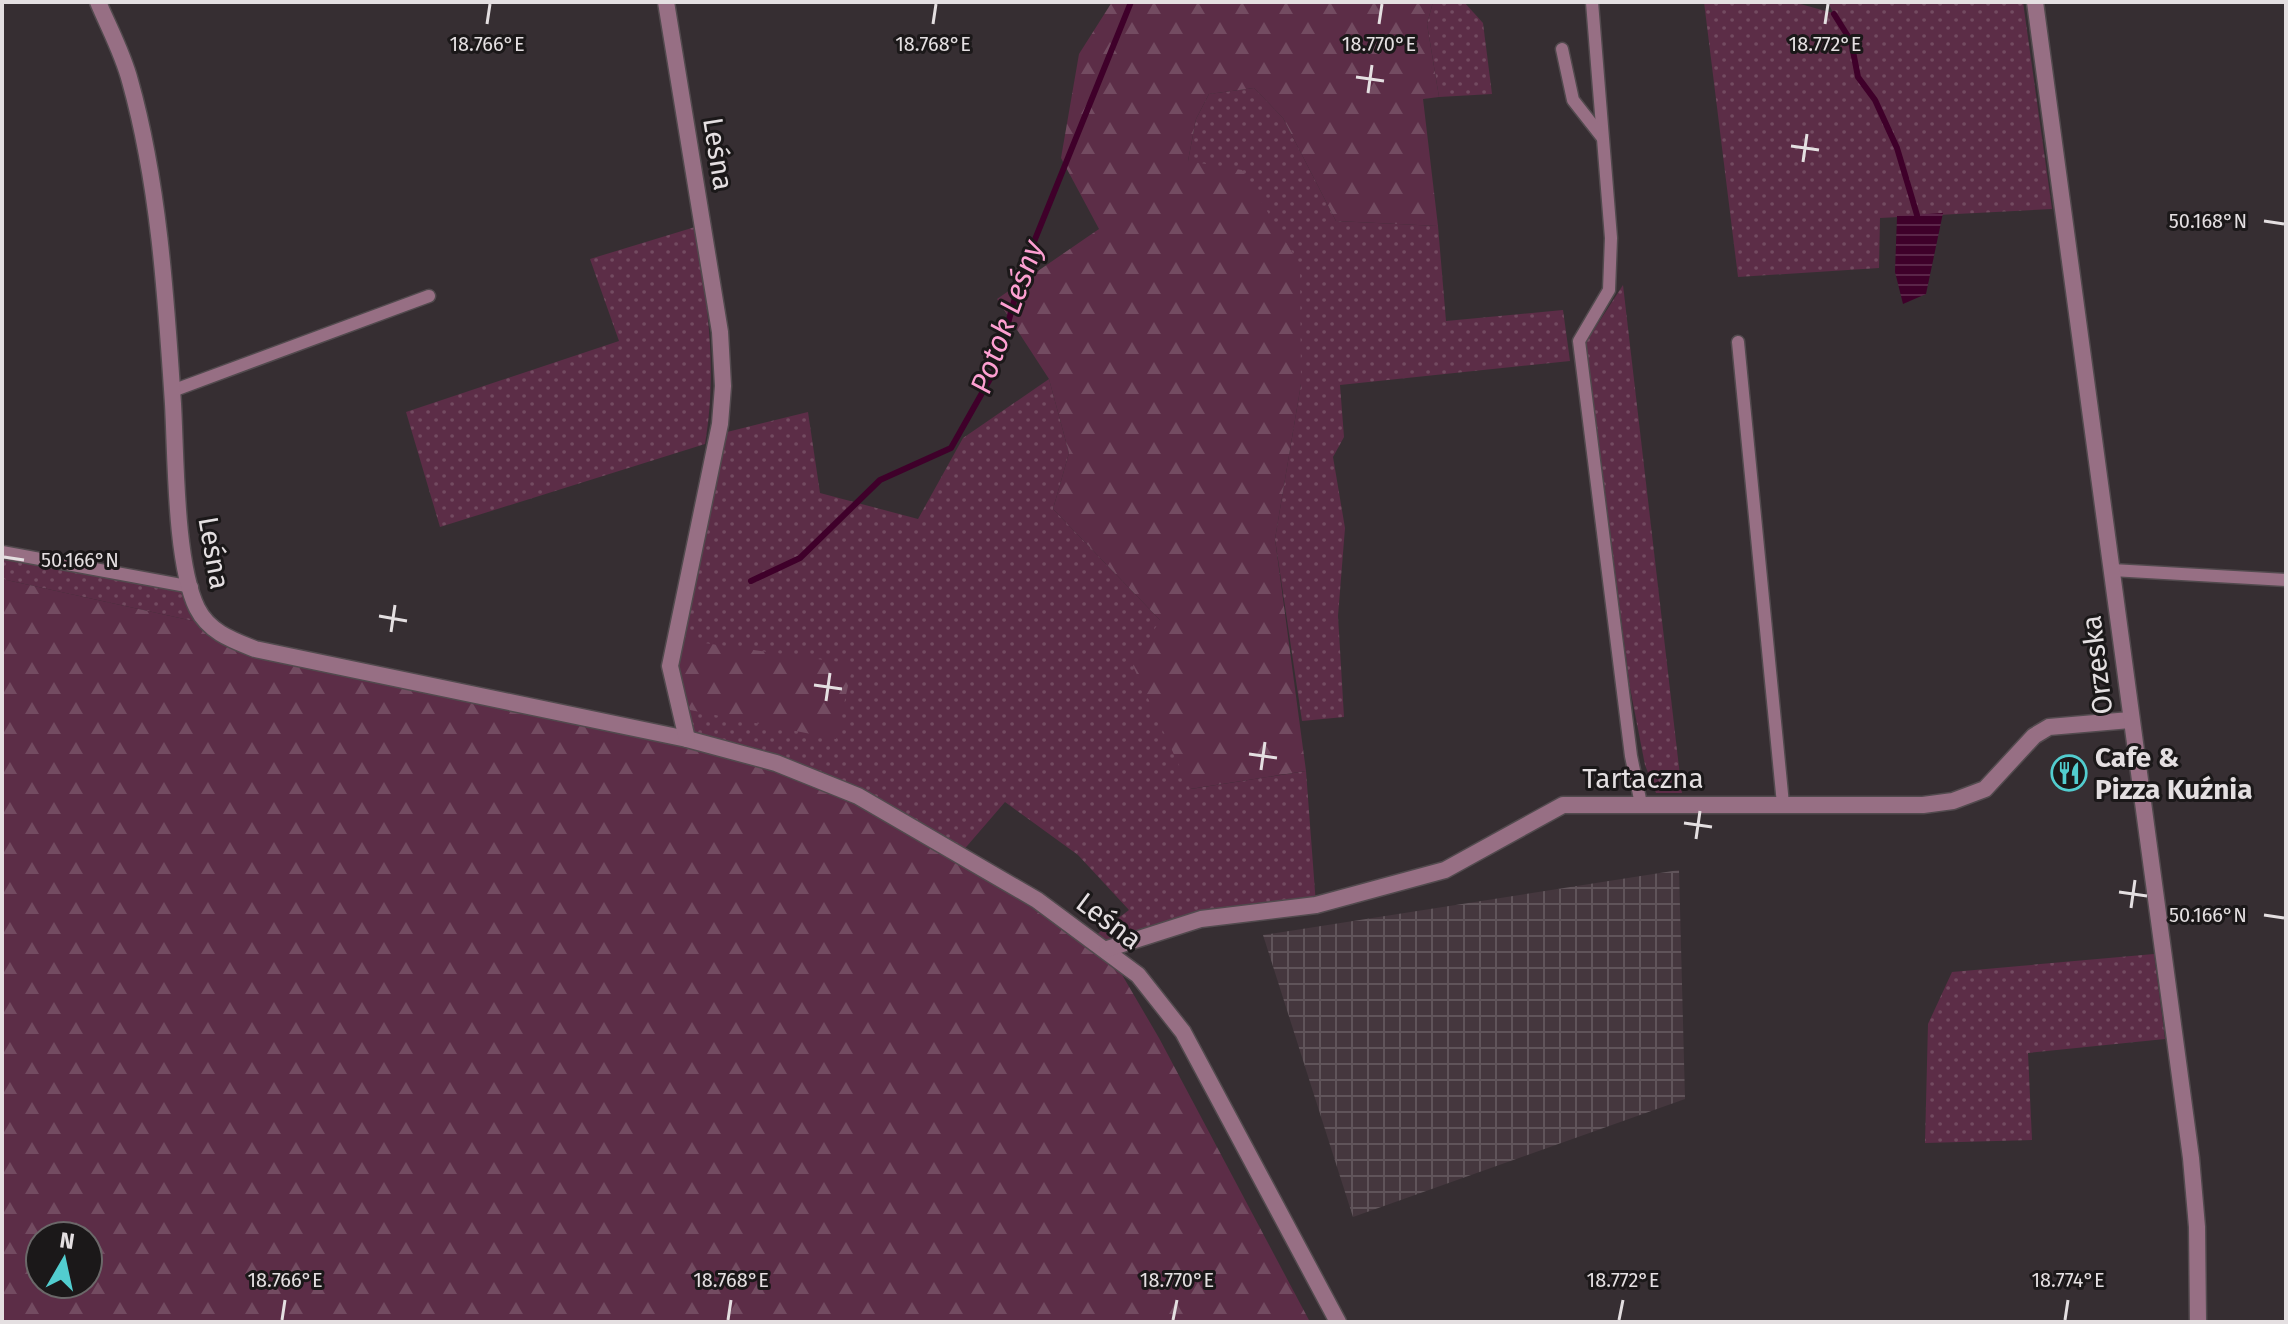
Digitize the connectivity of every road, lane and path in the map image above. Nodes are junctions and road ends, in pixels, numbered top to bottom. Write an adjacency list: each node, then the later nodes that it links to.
1 (98, 2): 9 (street, Leśna)
2 (666, 2): 15 (street, Leśna)
3 (1592, 2): 6 (lane)
4 (2035, 2): 11 (street, Orzeska)
5 (1562, 49): 6 (lane)
6 (1602, 137): 16 (lane)
7 (429, 296): 9 (lane)
8 (1738, 342): 17 (lane)
9 (172, 391): 13 (street, Leśna)
10 (2, 552): 13 (lane)
11 (2112, 570): 12 (lane); 14 (street, Orzeska)
12 (2286, 580)
13 (192, 587): 15 (street, Leśna)
14 (2130, 720): 17 (street, Tartaczna); 20 (street, Orzeska)
15 (687, 739): 18 (street, Leśna)
16 (1641, 804): 17 (street, Tartaczna); 18 (street, Tartaczna)
17 (1783, 804)
18 (1107, 949): 19 (street, Leśna)
19 (1338, 1322)
20 (2198, 1322)

